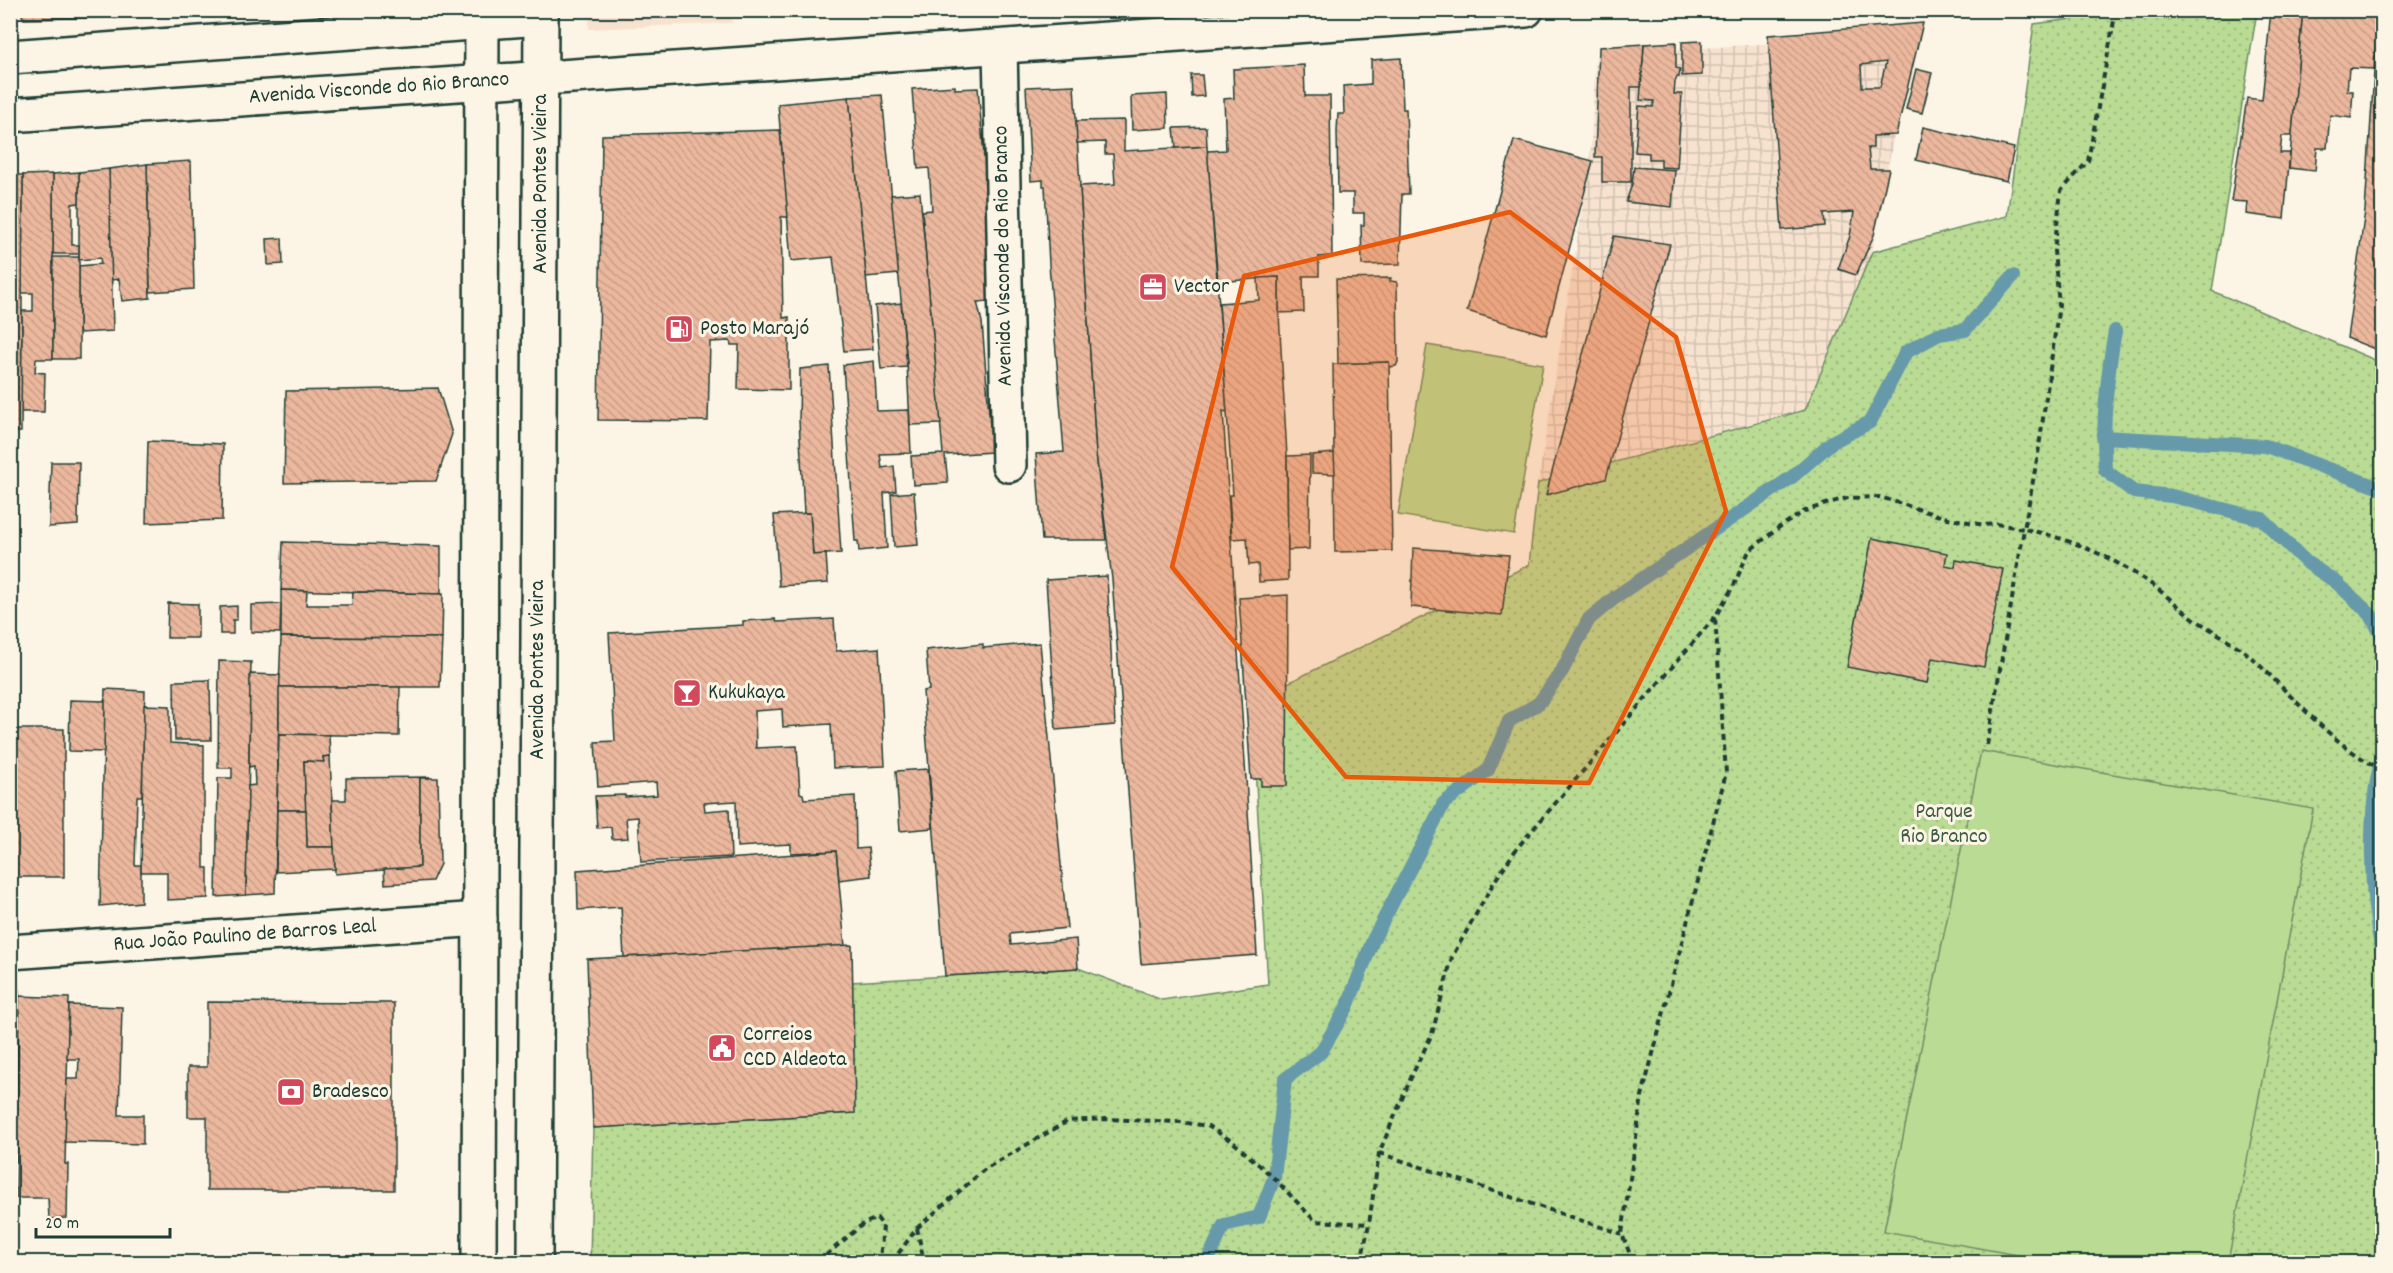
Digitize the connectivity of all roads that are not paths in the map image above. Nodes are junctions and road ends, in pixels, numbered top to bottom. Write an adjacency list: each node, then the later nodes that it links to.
1 (1526, 10): 4 (main road, Avenida Visconde do Rio Branco)
2 (541, 14): 3 (main road); 6 (main road, Avenida Pontes Vieira)
3 (482, 16): 5 (main road); 7 (main road)
4 (1000, 47): 6 (main road, Avenida Visconde do Rio Branco); 9 (main road, Avenida Visconde do Rio Branco)
5 (10, 57)
6 (541, 78): 7 (main road, Avenida Visconde do Rio Branco); 13 (main road, Avenida Pontes Vieira)
7 (481, 82): 8 (main road, Avenida Visconde do Rio Branco); 10 (main road)
8 (10, 115)
9 (1009, 465)
10 (480, 919): 11 (main road, Rua João Paulino de Barros Leal); 12 (main road)
11 (10, 952)
12 (479, 1263)
13 (535, 1263)

